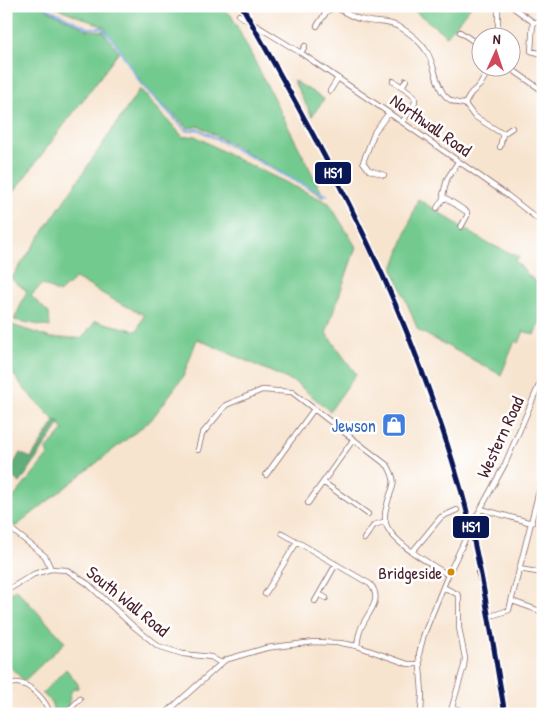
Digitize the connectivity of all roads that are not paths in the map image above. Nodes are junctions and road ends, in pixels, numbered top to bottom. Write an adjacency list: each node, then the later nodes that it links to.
1 (336, 6): 8 (street); 11 (street)
2 (498, 6): 14 (street)
3 (511, 6): 5 (street)
4 (522, 6): 5 (street)
5 (519, 12): 9 (street)
6 (239, 15): 18 (street, Northwall Road)
7 (388, 16): 11 (street)
8 (321, 20): 12 (street); 13 (street)
9 (533, 22): 10 (street); 19 (street)
10 (543, 22)
11 (387, 23): 28 (street)
12 (326, 24)
13 (317, 26)
14 (498, 28)
15 (460, 32): 16 (street)
16 (472, 41)
17 (305, 46): 18 (street)
18 (300, 53): 21 (street, Northwall Road)
19 (539, 53)
20 (522, 76): 27 (street)
21 (338, 78): 26 (street); 29 (street, Northwall Road)
22 (484, 78): 28 (street)
23 (406, 80): 25 (street)
24 (392, 81): 25 (street)
25 (402, 87): 30 (street)
26 (330, 91)
27 (543, 91)
28 (465, 104): 32 (street)
29 (389, 113): 30 (street, Northwall Road); 35 (street)
30 (402, 122): 34 (street, Northwall Road)
31 (512, 128): 32 (street)
32 (503, 134): 33 (street)
33 (500, 146)
34 (458, 162): 36 (street); 38 (street, Northwall Road)
35 (384, 174)
36 (444, 198): 37 (street); 39 (street)
37 (438, 208)
38 (543, 223)
39 (461, 227)
40 (543, 376): 48 (street, Western Road)
41 (314, 409): 42 (street); 43 (street); 44 (street)
42 (353, 440): 46 (street); 51 (street)
43 (198, 450)
44 (266, 475)
45 (542, 477): 52 (street)
46 (323, 482): 47 (street); 50 (street)
47 (308, 503)
48 (480, 509): 52 (street); 62 (street, Western Road)
49 (457, 510): 57 (street)
50 (368, 514)
51 (386, 521): 55 (street); 57 (street)
52 (532, 523): 60 (street)
53 (6, 525): 59 (street)
54 (282, 533): 56 (street)
55 (364, 539)
56 (298, 542): 58 (street); 65 (street)
57 (413, 551): 62 (street)
58 (336, 564): 66 (street); 72 (street)
59 (51, 569): 64 (street); 73 (street, South Wall Road)
60 (519, 569): 61 (street); 68 (street)
61 (543, 573)
62 (448, 575): 63 (street, Western Road)
63 (443, 586): 74 (street, Western Road); 77 (street)
64 (6, 591)
65 (266, 594)
66 (319, 594): 67 (street); 69 (street)
67 (326, 598)
68 (512, 600): 70 (street); 71 (street)
69 (315, 601)
70 (543, 612)
71 (494, 614)
72 (357, 646): 73 (street); 74 (street)
73 (220, 663): 81 (street)
74 (419, 664): 82 (street, Western Road)
75 (6, 686): 79 (street)
76 (80, 699): 80 (street)
77 (452, 708): 78 (street); 83 (street)
78 (460, 710)
79 (50, 714)
80 (65, 714)
81 (165, 714)
82 (421, 714)
83 (450, 714)

